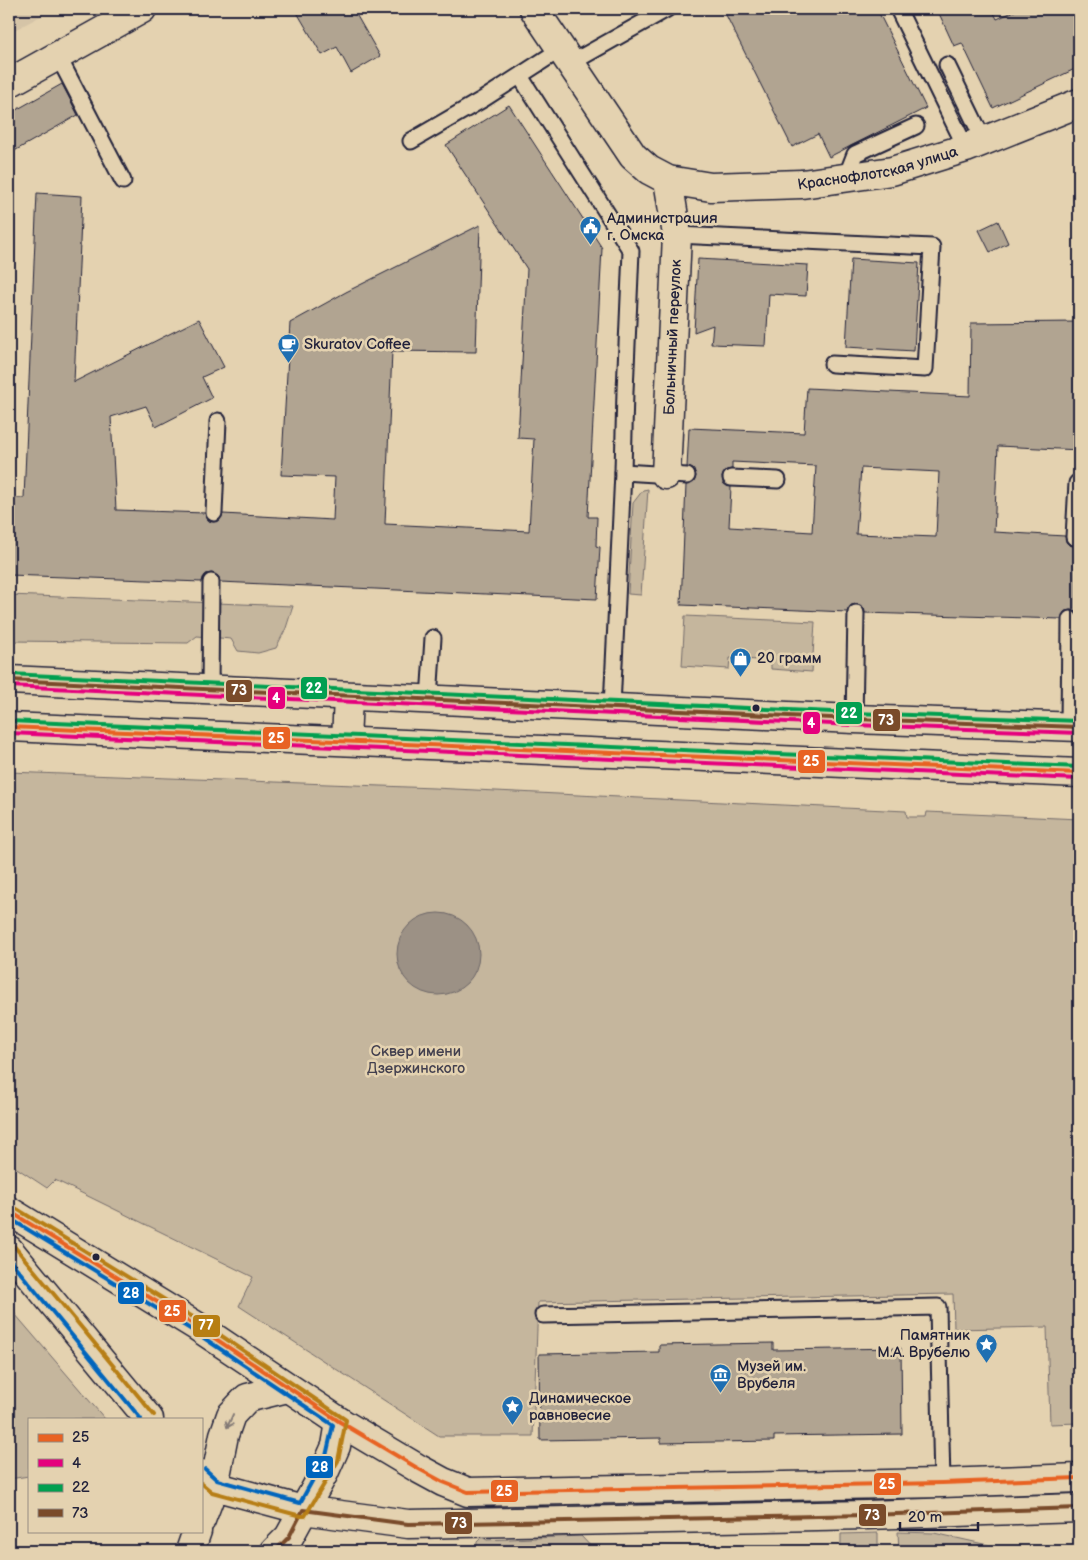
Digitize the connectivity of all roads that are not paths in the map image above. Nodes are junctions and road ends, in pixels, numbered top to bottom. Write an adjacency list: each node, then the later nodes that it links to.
1 (142, 9): 5 (main road)
2 (534, 9): 6 (main road)
3 (667, 9): 6 (lane)
4 (898, 9): 13 (lane)
5 (58, 56): 9 (main road); 16 (lane)
6 (566, 56): 8 (lane); 15 (main road)
7 (947, 65): 13 (lane)
8 (520, 76): 12 (lane); 20 (lane)
9 (9, 83)
10 (1079, 103): 13 (main road, Краснофлотская улица)
11 (916, 126): 14 (lane)
12 (411, 141)
13 (975, 145): 14 (main road, Краснофлотская улица)
14 (846, 177): 15 (main road, Краснофлотская улица)
15 (668, 180): 17 (main road, Больничный переулок)
16 (123, 182)
17 (677, 235): 18 (lane); 21 (main road, Больничный переулок)
18 (832, 364)
19 (218, 421): 25 (lane)
20 (623, 472): 21 (lane); 35 (lane)
21 (676, 476)
22 (731, 478): 23 (lane)
23 (778, 480)
24 (1077, 483): 26 (lane)
25 (214, 514)
26 (1074, 536)
27 (211, 582): 32 (lane)
28 (856, 613): 36 (lane)
29 (1070, 619): 38 (lane)
30 (433, 638): 34 (lane)
31 (9, 680): 32 (main road)
32 (210, 690): 33 (main road)
33 (348, 697): 34 (main road); 39 (main road)
34 (429, 700): 35 (main road)
35 (612, 708): 36 (main road)
36 (854, 720): 38 (main road)
37 (9, 727): 39 (main road)
38 (1074, 727)
39 (346, 741): 40 (main road)
40 (1079, 773)
41 (9, 1212): 44 (main road)
42 (9, 1250): 45 (main road)
43 (543, 1314): 49 (lane)
44 (277, 1390): 46 (main road); 48 (main road, one-way to 48)
45 (148, 1418)
46 (340, 1422): 49 (main road); 51 (main road)
47 (1079, 1478): 49 (main road)
48 (208, 1480): 51 (main road); 52 (main road)
49 (942, 1484)
50 (1079, 1508): 51 (main road)
51 (304, 1510): 55 (main road)
52 (202, 1514)
53 (197, 1532): 54 (main road)
54 (190, 1551)
55 (275, 1551)

